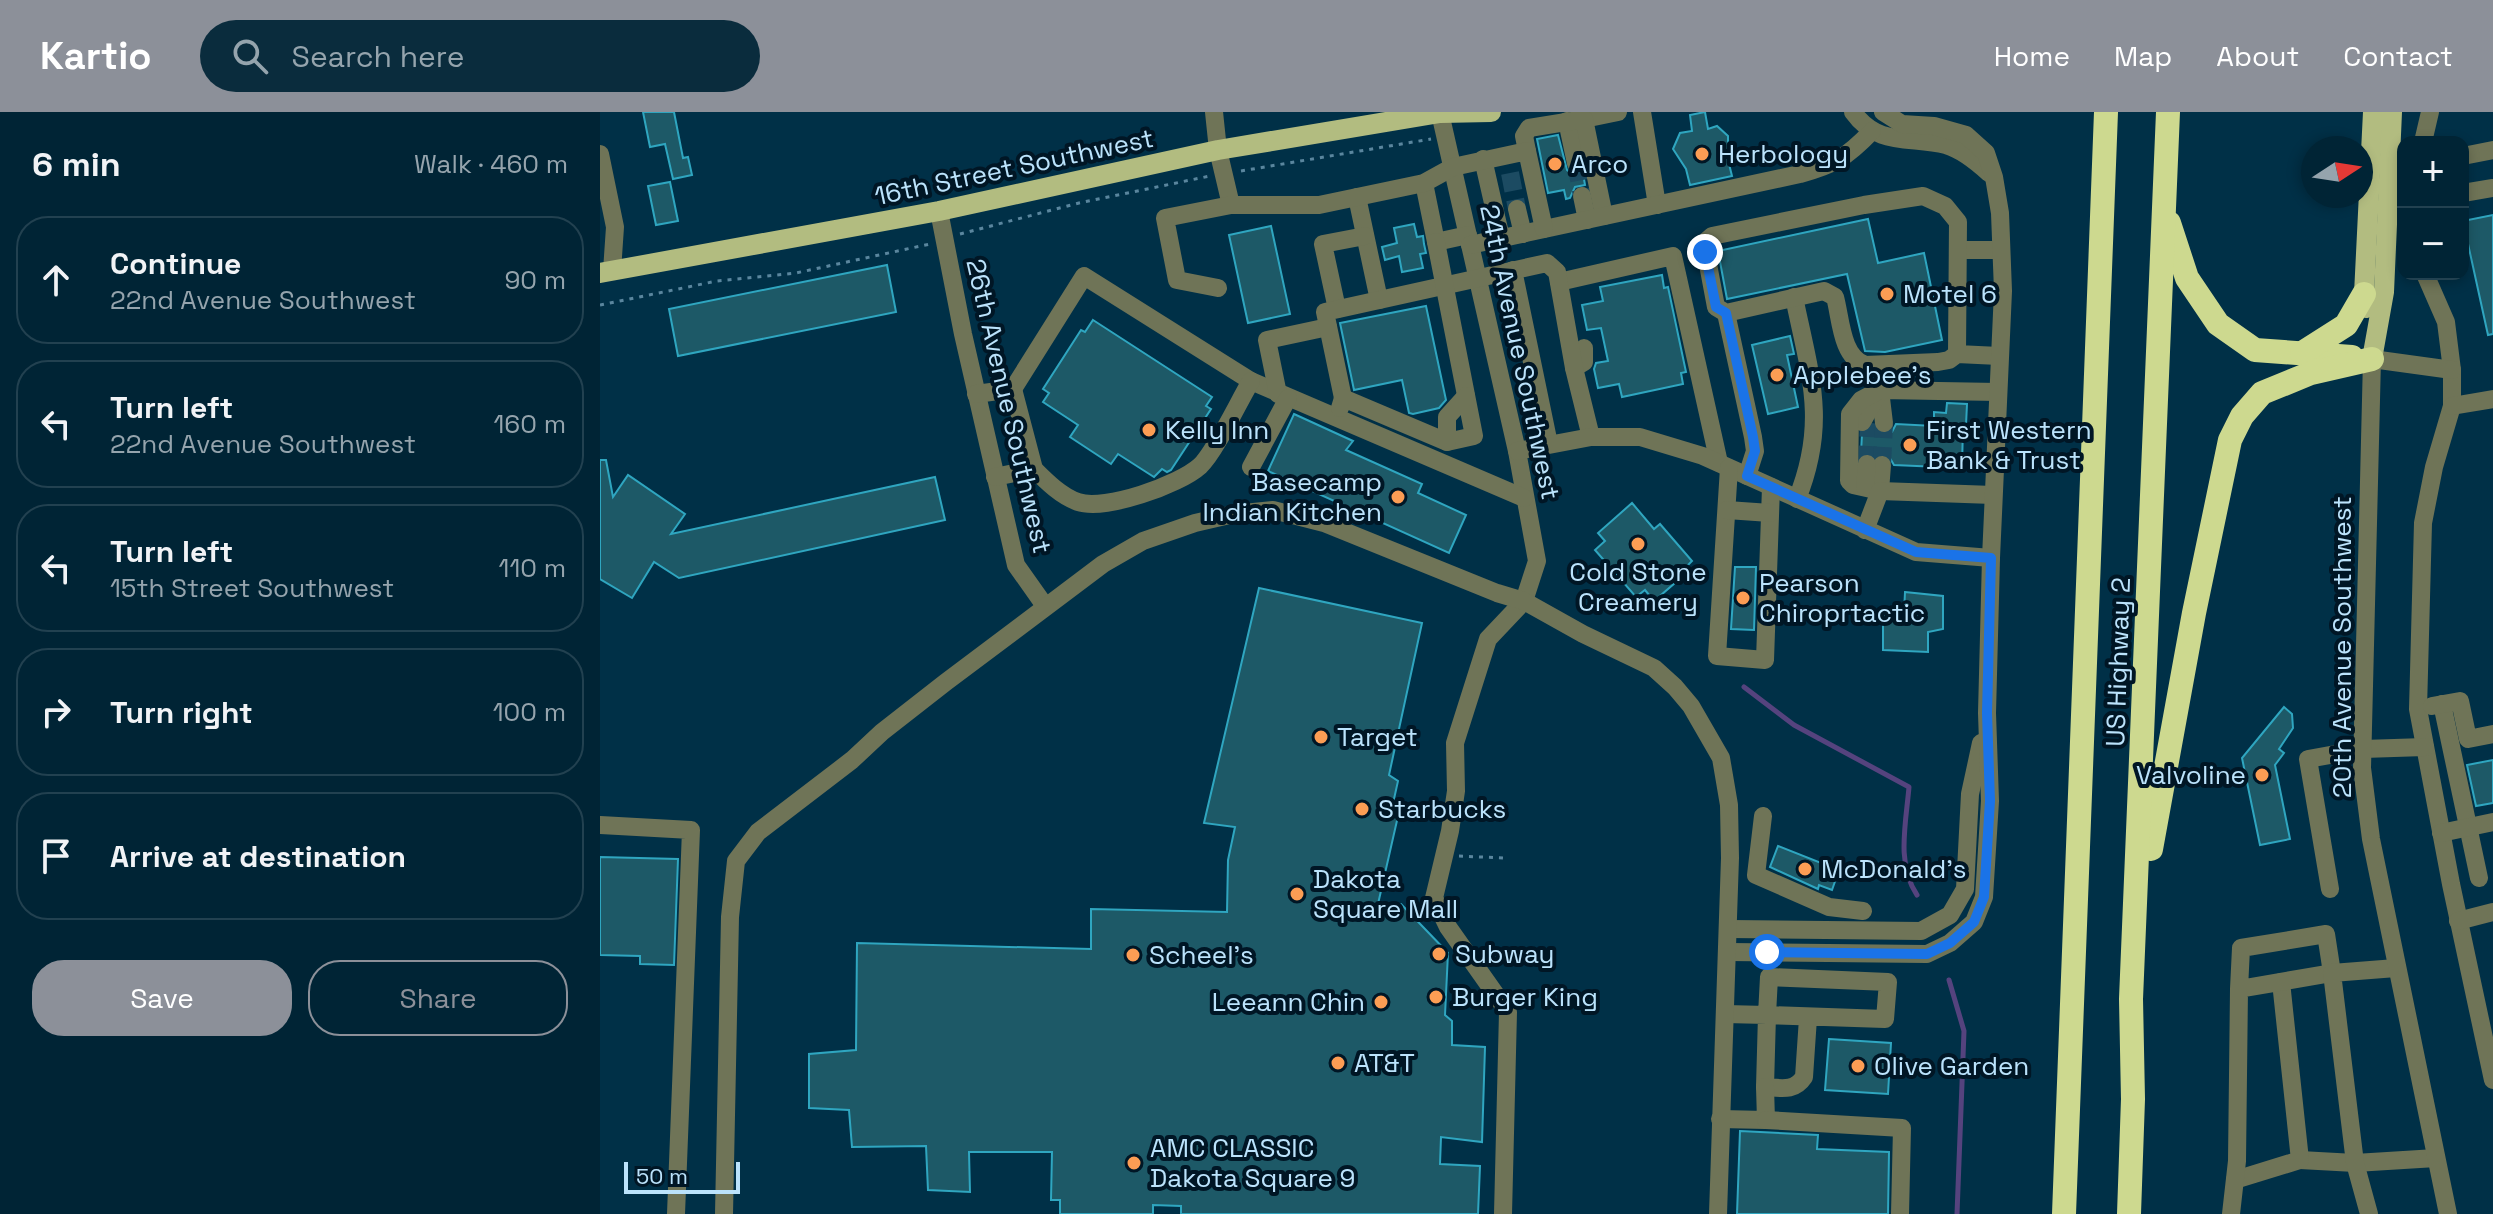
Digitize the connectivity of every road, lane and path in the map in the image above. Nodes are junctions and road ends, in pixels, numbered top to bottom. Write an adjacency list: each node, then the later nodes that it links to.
1 (1214, 112): 17 (street)
2 (1491, 112): 12 (main road, 16th Street Southwest)
3 (1618, 112): 13 (street)
4 (1642, 112): 33 (street)
5 (1853, 112): 14 (street)
6 (1883, 112): 26 (street)
7 (2106, 112): 143 (highway, US Highway 2)
8 (2168, 112): 35 (highway, US Highway 2)
9 (2373, 112): 55 (main road, 20th Avenue Southwest)
10 (2392, 112): 65 (main road, 20th Avenue Southwest)
11 (2430, 112): 15 (street)
12 (1441, 113): 17 (main road, 16th Street Southwest); 24 (street, 24th Avenue Southwest)
13 (1575, 120): 19 (street); 23 (street); 37 (street)
14 (1872, 131): 26 (street); 33 (street)
15 (2424, 136)
16 (1417, 142): 25 (path)
17 (1218, 150): 25 (street); 36 (main road, 16th Street Southwest)
18 (2493, 150): 21 (street)
19 (1527, 151): 22 (street); 38 (street)
20 (600, 154): 49 (street)
21 (2469, 155)
22 (1483, 159): 24 (street); 42 (street)
23 (1576, 163)
24 (1453, 167): 27 (street); 44 (street, 24th Avenue Southwest)
25 (1224, 174): 32 (street); 43 (path)
26 (1994, 177): 47 (street)
27 (1424, 183): 31 (street); 45 (street)
28 (2493, 188): 29 (street)
29 (2469, 192)
30 (1582, 196): 37 (street)
31 (1357, 197): 32 (street); 41 (street)
32 (1231, 205): 54 (street)
33 (1657, 205): 37 (street)
34 (1517, 209): 40 (street)
35 (2165, 209): 62 (highway); 125 (highway, US Highway 2)
36 (939, 211): 43 (street, 26th Avenue Southwest); 49 (main road, 16th Street Southwest)
37 (1595, 218): 38 (street)
38 (1544, 229): 40 (street)
39 (600, 233): 49 (street)
40 (1523, 234): 42 (street)
41 (1365, 236): 57 (street); 60 (street)
42 (1501, 238): 44 (street)
43 (944, 239): 58 (path); 72 (street, 26th Avenue Southwest)
44 (1469, 240): 45 (street); 50 (street, 24th Avenue Southwest)
45 (1436, 242): 53 (street)
46 (1960, 250): 47 (street); 59 (street); 63 (street)
47 (2001, 250): 64 (street)
48 (1513, 270): 50 (street); 52 (street); 82 (street)
49 (606, 272)
50 (1478, 277): 53 (street); 83 (street, 24th Avenue Southwest)
51 (2428, 280): 67 (street)
52 (1559, 282): 61 (street); 87 (street)
53 (1445, 285): 57 (street); 74 (street)
54 (1218, 288)
55 (2364, 294): 62 (highway); 65 (main road, 20th Avenue Southwest)
56 (1794, 297): 59 (street); 63 (street); 93 (street)
57 (1379, 300): 60 (street)
58 (600, 305)
59 (1726, 313): 87 (street)
60 (1333, 318): 73 (street); 75 (street)
61 (1577, 334): 66 (street); 66 (street)
62 (2302, 353): 65 (highway)
63 (1957, 354): 64 (street)
64 (1999, 356): 71 (street)
65 (2372, 359): 67 (street); 105 (street, 20th Avenue Southwest); 125 (highway)
66 (1574, 368): 80 (street)
67 (2452, 370): 77 (street)
68 (1251, 381): 69 (street); 73 (street); 86 (street)
69 (1013, 389): 72 (street); 86 (street)
70 (1880, 390): 71 (street); 79 (street); 90 (street)
71 (1998, 392): 91 (street)
72 (976, 394): 88 (street, 26th Avenue Southwest)
73 (1283, 396): 78 (street); 85 (street)
74 (1466, 396): 81 (street); 81 (street)
75 (1343, 398): 78 (street); 81 (street)
76 (2493, 399): 77 (street)
77 (2452, 406): 101 (street)
78 (1337, 419): 92 (street)
79 (1873, 423)
80 (1591, 437): 82 (street); 87 (street)
81 (1447, 442)
82 (1549, 444): 83 (street)
83 (1517, 451): 92 (street, 24th Avenue Southwest)
84 (1871, 464): 90 (street)
85 (1251, 467)
86 (1034, 469): 88 (street)
87 (1732, 469): 89 (street); 94 (street)
88 (995, 477): 99 (street, 26th Avenue Southwest)
89 (1771, 487): 93 (street); 95 (street)
90 (1868, 488): 91 (street); 96 (street)
91 (1993, 495): 97 (street)
92 (1524, 498): 98 (street, 24th Avenue Southwest)
93 (1797, 499): 96 (street)
94 (1727, 510): 95 (street); 95 (street)
95 (1770, 513)
96 (1865, 530): 97 (street)
97 (1991, 558): 102 (street)
98 (1524, 601): 99 (street); 111 (street); 119 (street)
99 (1045, 606): 139 (street)
100 (2451, 703): 101 (street); 103 (street); 109 (street)
101 (2418, 709): 104 (street)
102 (1987, 713): 119 (street); 120 (street)
103 (2493, 734)
104 (2425, 747): 105 (street); 110 (street)
105 (2363, 749): 115 (street); 121 (street, 20th Avenue Southwest)
106 (1763, 816): 116 (street)
107 (2493, 822): 109 (street)
108 (600, 825): 138 (street)
109 (2468, 828): 110 (street); 113 (street)
110 (2441, 833): 114 (street)
111 (1444, 855): 112 (path); 140 (street)
112 (1503, 858)
113 (2486, 876): 114 (street)
114 (2451, 884): 118 (street)
115 (2330, 889)
116 (1863, 911)
117 (2493, 913): 118 (street)
118 (2458, 921): 129 (street)
119 (1729, 929): 120 (street)
120 (1728, 952): 126 (street)
121 (2396, 968): 122 (street); 134 (street, 20th Avenue Southwest)
122 (2332, 973): 123 (street); 124 (street); 136 (street)
123 (2281, 982): 124 (street); 135 (street)
124 (2239, 989): 137 (street)
125 (2131, 999): 144 (highway, US Highway 2)
126 (1725, 1014): 127 (street); 132 (street)
127 (1767, 1015): 128 (street); 128 (street); 131 (street)
128 (1808, 1018): 131 (street)
129 (2486, 1025): 130 (street)
130 (2493, 1080)
131 (1765, 1087): 133 (street)
132 (1720, 1119): 133 (street); 141 (street)
133 (1766, 1120): 142 (street)
134 (2436, 1158): 136 (street); 147 (street, 20th Avenue Southwest)
135 (2300, 1160): 136 (street); 137 (street)
136 (2355, 1163): 146 (street)
137 (2235, 1180): 145 (street)
138 (676, 1214)
139 (724, 1214)
140 (1503, 1214)
141 (1718, 1214)
142 (1900, 1214)
143 (2064, 1214)
144 (2129, 1214)
145 (2231, 1214)
146 (2369, 1214)
147 (2448, 1214)

